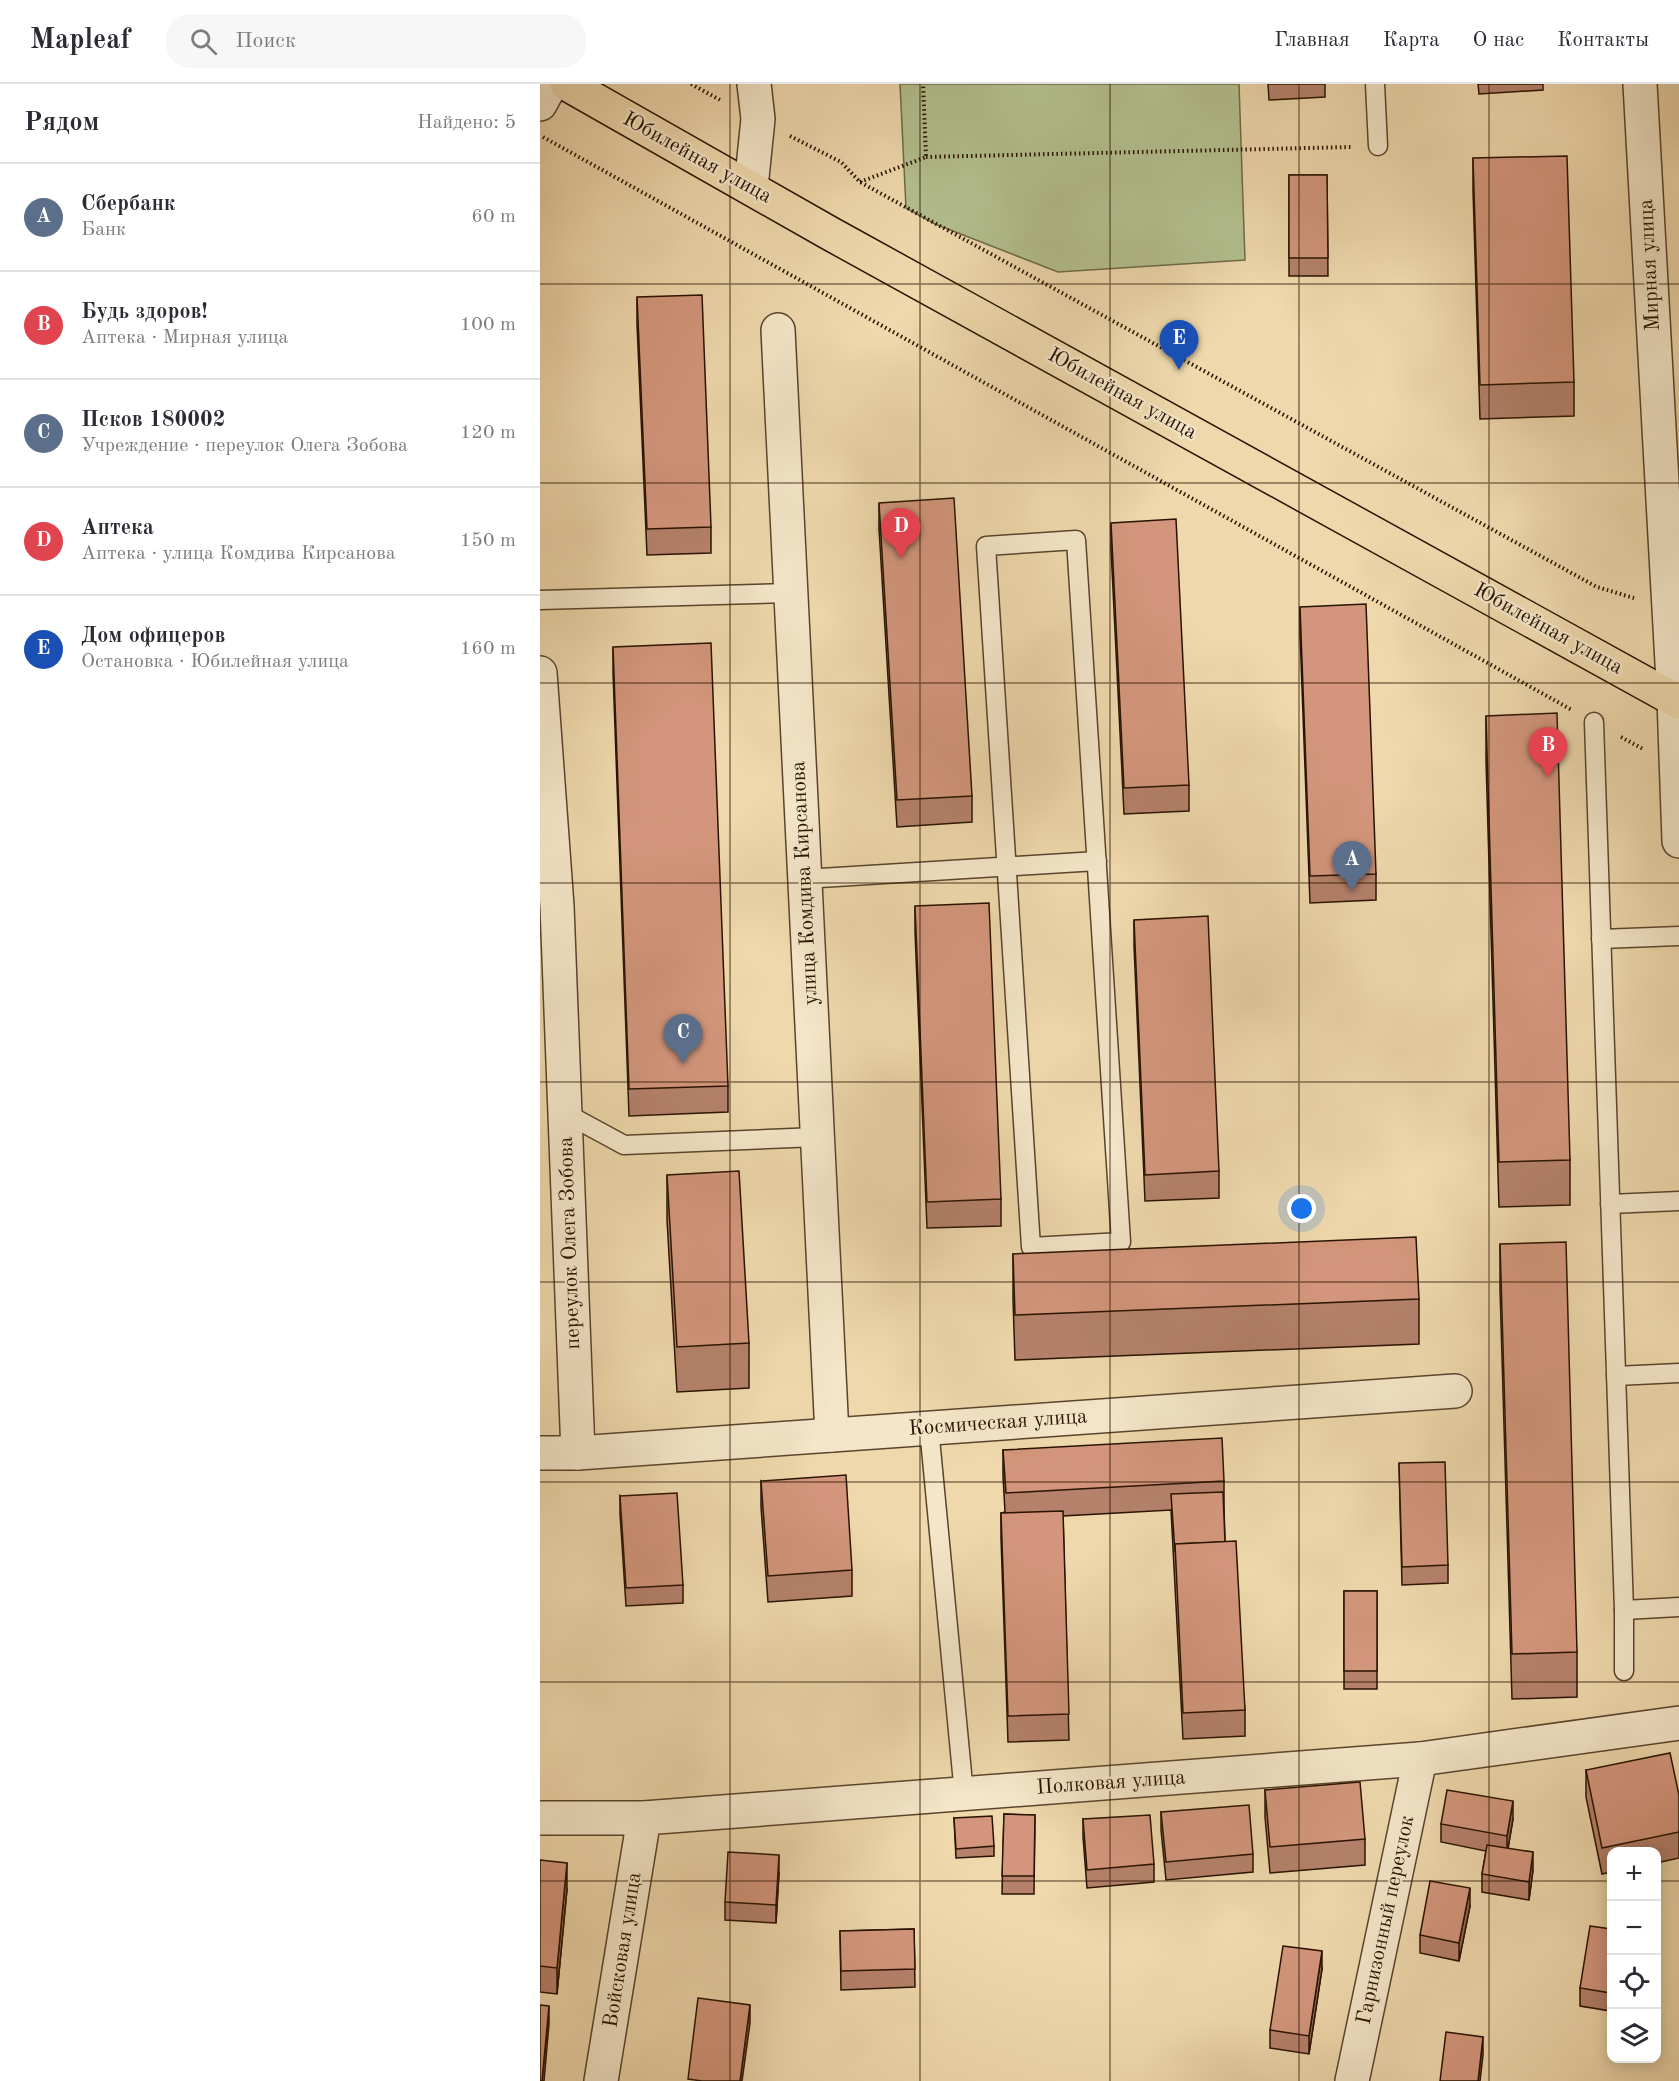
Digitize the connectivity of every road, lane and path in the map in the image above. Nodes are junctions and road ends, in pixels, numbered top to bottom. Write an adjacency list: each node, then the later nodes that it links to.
1 (552, 84): 8 (street)
2 (567, 84): 14 (main road, Юбилейная улица)
3 (691, 84): 9 (path)
4 (754, 84): 9 (street)
5 (923, 84): 12 (path)
6 (1375, 84): 11 (lane)
7 (1640, 84): 18 (street, Мирная улица)
8 (540, 104)
9 (758, 119): 13 (path); 14 (street)
10 (540, 135): 21 (path)
11 (1378, 146): 12 (path)
12 (926, 157): 13 (path)
13 (860, 182): 18 (path)
14 (752, 188): 20 (main road, Юбилейная улица)
15 (778, 330): 16 (street, улица Комдива Кирсанова)
16 (790, 593): 17 (lane); 26 (street, улица Комдива Кирсанова)
17 (540, 600)
18 (1669, 608): 20 (street, Мирная улица)
19 (540, 673): 27 (street, переулок Олега Зобова)
20 (1676, 700): 22 (street, Мирная улица)
21 (1594, 722): 22 (path); 29 (lane)
22 (1676, 768): 23 (street, Мирная улица)
23 (1679, 841)
24 (1096, 861): 25 (lane); 25 (lane); 25 (lane)
25 (1007, 867): 26 (lane)
26 (804, 879): 31 (street, улица Комдива Кирсанова)
27 (548, 906): 30 (street, переулок Олега Зобова)
28 (1679, 936): 29 (lane)
29 (1601, 939): 33 (lane)
30 (565, 1113): 31 (lane); 40 (street, переулок Олега Зобова)
31 (817, 1137): 38 (street, улица Комдива Кирсанова)
32 (1679, 1201): 33 (lane)
33 (1610, 1204): 35 (lane)
34 (1679, 1373): 35 (lane)
35 (1616, 1376): 42 (lane)
36 (1455, 1391): 37 (street, Космическая улица)
37 (929, 1428): 38 (street, Космическая улица); 46 (lane)
38 (832, 1435): 40 (street, Космическая улица)
39 (540, 1453): 40 (street, Космическая улица)
40 (578, 1453)
41 (1679, 1607): 42 (lane)
42 (1624, 1610): 43 (lane)
43 (1624, 1671)
44 (1679, 1723): 45 (street, Полковая улица)
45 (1420, 1759): 46 (street, Полковая улица); 50 (street, Гарнизонный переулок)
46 (964, 1794): 48 (street, Полковая улица)
47 (540, 1818): 48 (street, Полковая улица)
48 (644, 1818): 49 (street, Войсковая улица)
49 (601, 2081)
50 (1352, 2081)

